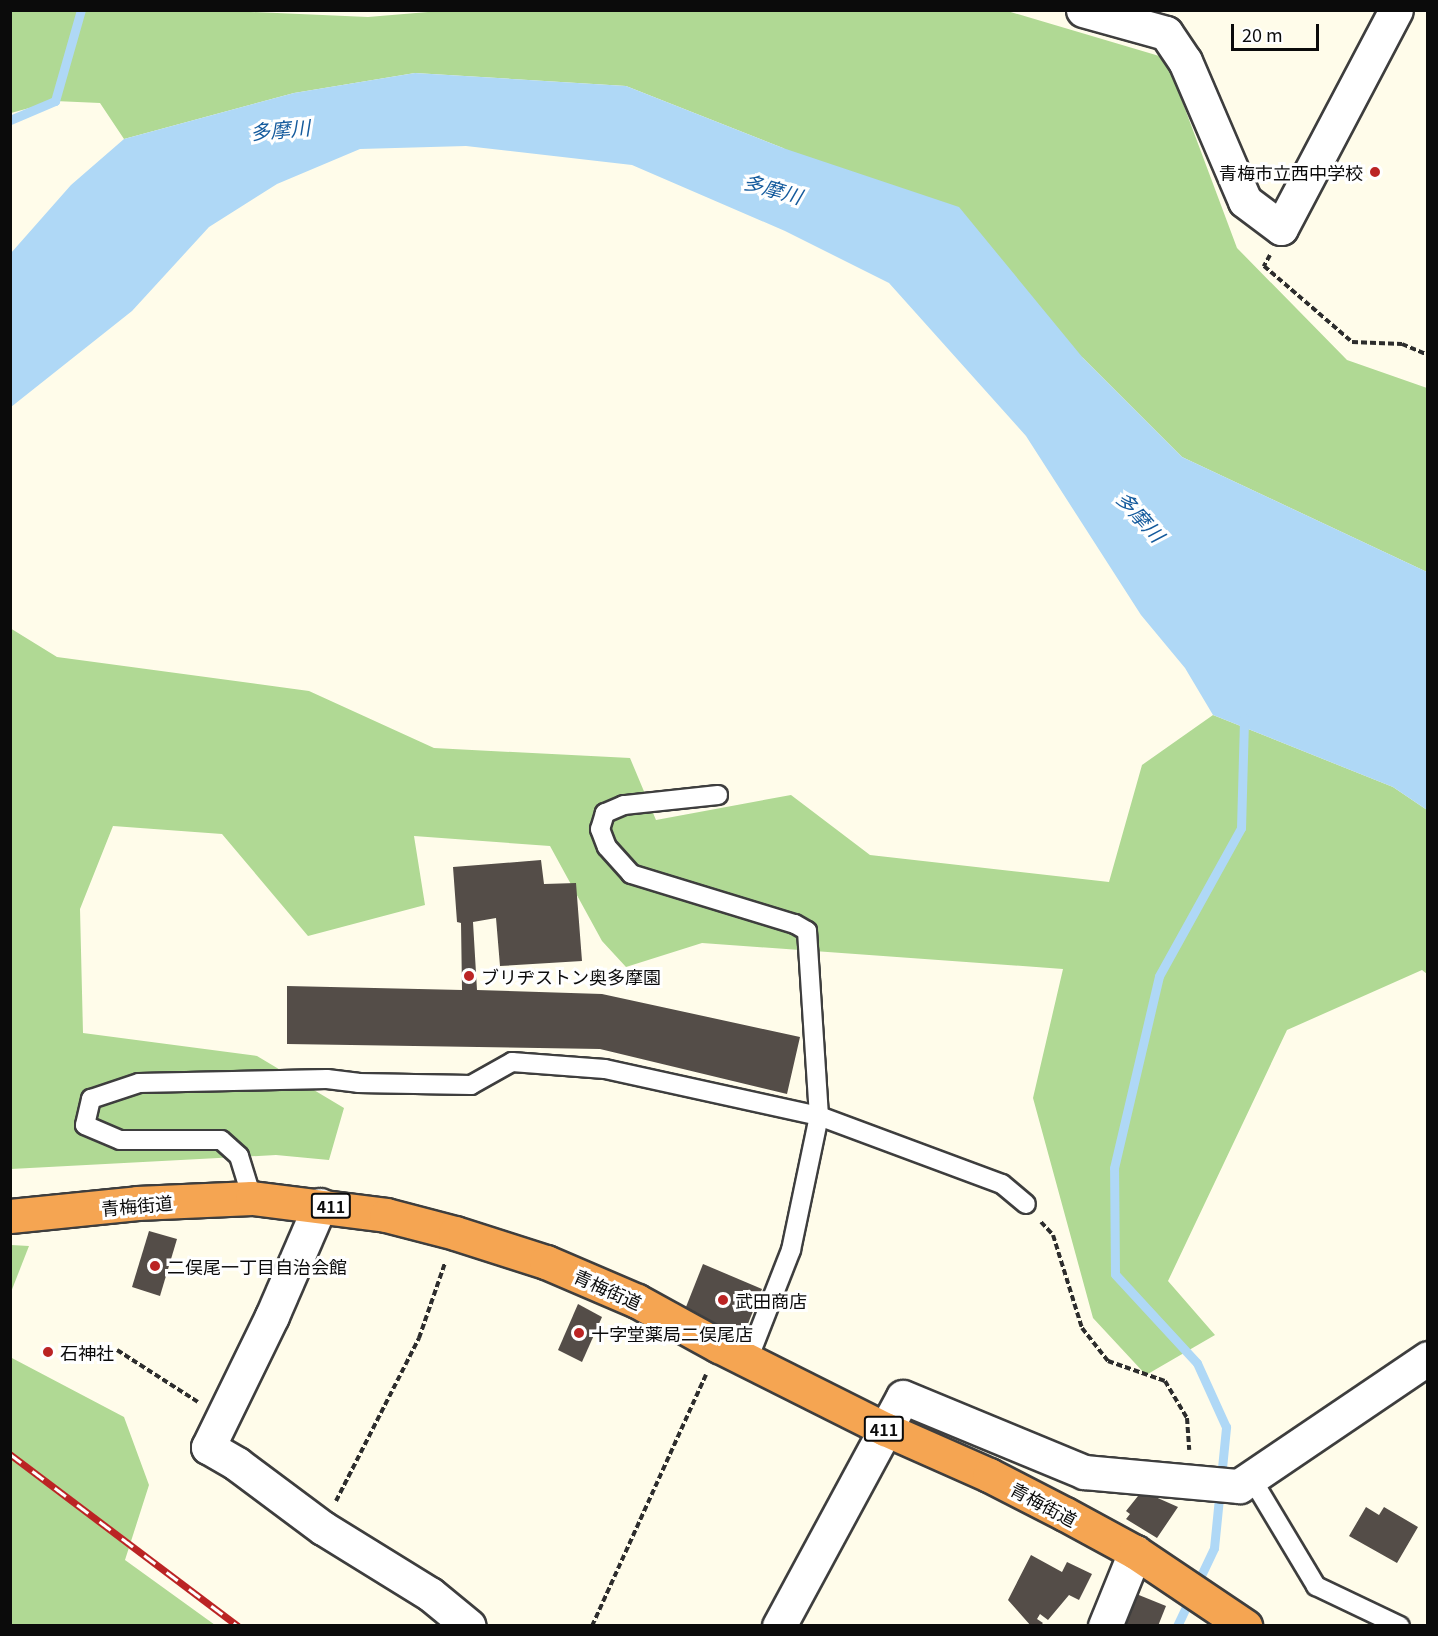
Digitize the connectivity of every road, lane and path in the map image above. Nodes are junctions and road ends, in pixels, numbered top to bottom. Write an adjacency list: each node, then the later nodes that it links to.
1 (1396, 10): 3 (street)
2 (1101, 12): 3 (street)
3 (1281, 228): 4 (path)
4 (1428, 355)
5 (718, 795): 6 (lane)
6 (819, 1116): 7 (lane); 8 (lane); 15 (lane)
7 (252, 1198): 9 (highway, 青梅街道 / 411); 10 (highway, 青梅街道 / 411)
8 (1026, 1204): 18 (path)
9 (320, 1205): 11 (highway, 青梅街道 / 411); 16 (street)
10 (10, 1216)
11 (455, 1233): 12 (highway, 青梅街道 / 411); 20 (path)
12 (719, 1346): 15 (highway, 青梅街道 / 411); 23 (path)
13 (117, 1350): 16 (path)
14 (1428, 1358): 19 (street)
15 (748, 1360): 17 (highway, 青梅街道 / 411)
16 (221, 1417): 20 (street)
17 (885, 1430): 18 (street); 21 (highway, 青梅街道 / 411); 24 (street)
18 (1191, 1480): 19 (street)
19 (1246, 1482): 27 (lane)
20 (322, 1528): 22 (street)
21 (1135, 1552): 25 (street); 26 (highway, 青梅街道 / 411)
22 (469, 1626)
23 (592, 1626)
24 (779, 1626)
25 (1105, 1626)
26 (1245, 1626)
27 (1400, 1626)

